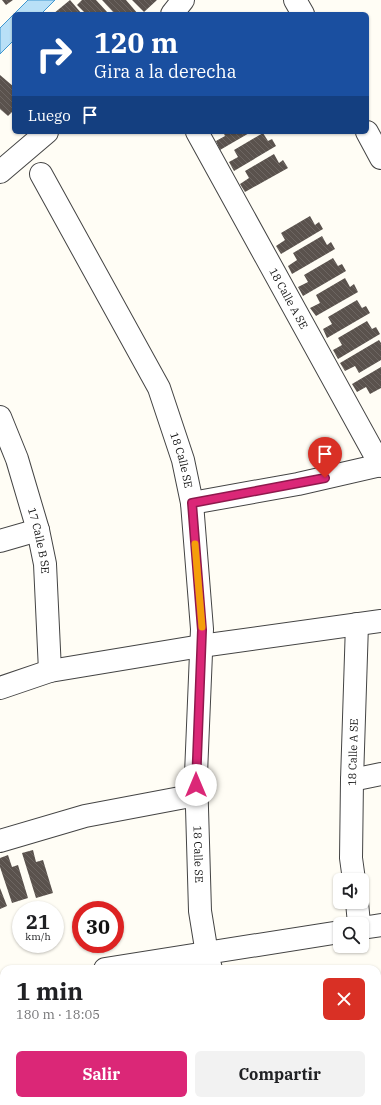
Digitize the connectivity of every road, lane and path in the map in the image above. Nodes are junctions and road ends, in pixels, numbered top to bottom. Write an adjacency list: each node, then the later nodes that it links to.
1 (183, 0): 3 (street)
2 (295, 0): 4 (street)
3 (174, 12)
4 (302, 12)
5 (45, 134): 9 (street)
6 (198, 134): 12 (street, 18 Calle A SE)
7 (368, 134): 8 (street)
8 (381, 158)
9 (0, 172)
10 (41, 174): 13 (street, 18 Calle SE)
11 (0, 417): 14 (street, 17 Calle B SE)
12 (381, 465): 13 (street)
13 (192, 503): 18 (street, 18 Calle SE)
14 (38, 530): 15 (street); 19 (street, 17 Calle B SE)
15 (0, 541)
16 (381, 621): 17 (street)
17 (357, 624): 18 (street); 22 (street, 18 Calle A SE)
18 (201, 646): 19 (street); 23 (street, 18 Calle SE)
19 (50, 671): 20 (street)
20 (0, 688)
21 (381, 774): 22 (street)
22 (352, 780): 25 (street, 18 Calle A SE)
23 (196, 795): 24 (street); 29 (street, 18 Calle SE)
24 (0, 841)
25 (353, 873)
26 (381, 925): 27 (street)
27 (369, 927)
28 (333, 934): 29 (street)
29 (209, 962): 30 (street)
30 (164, 965)

